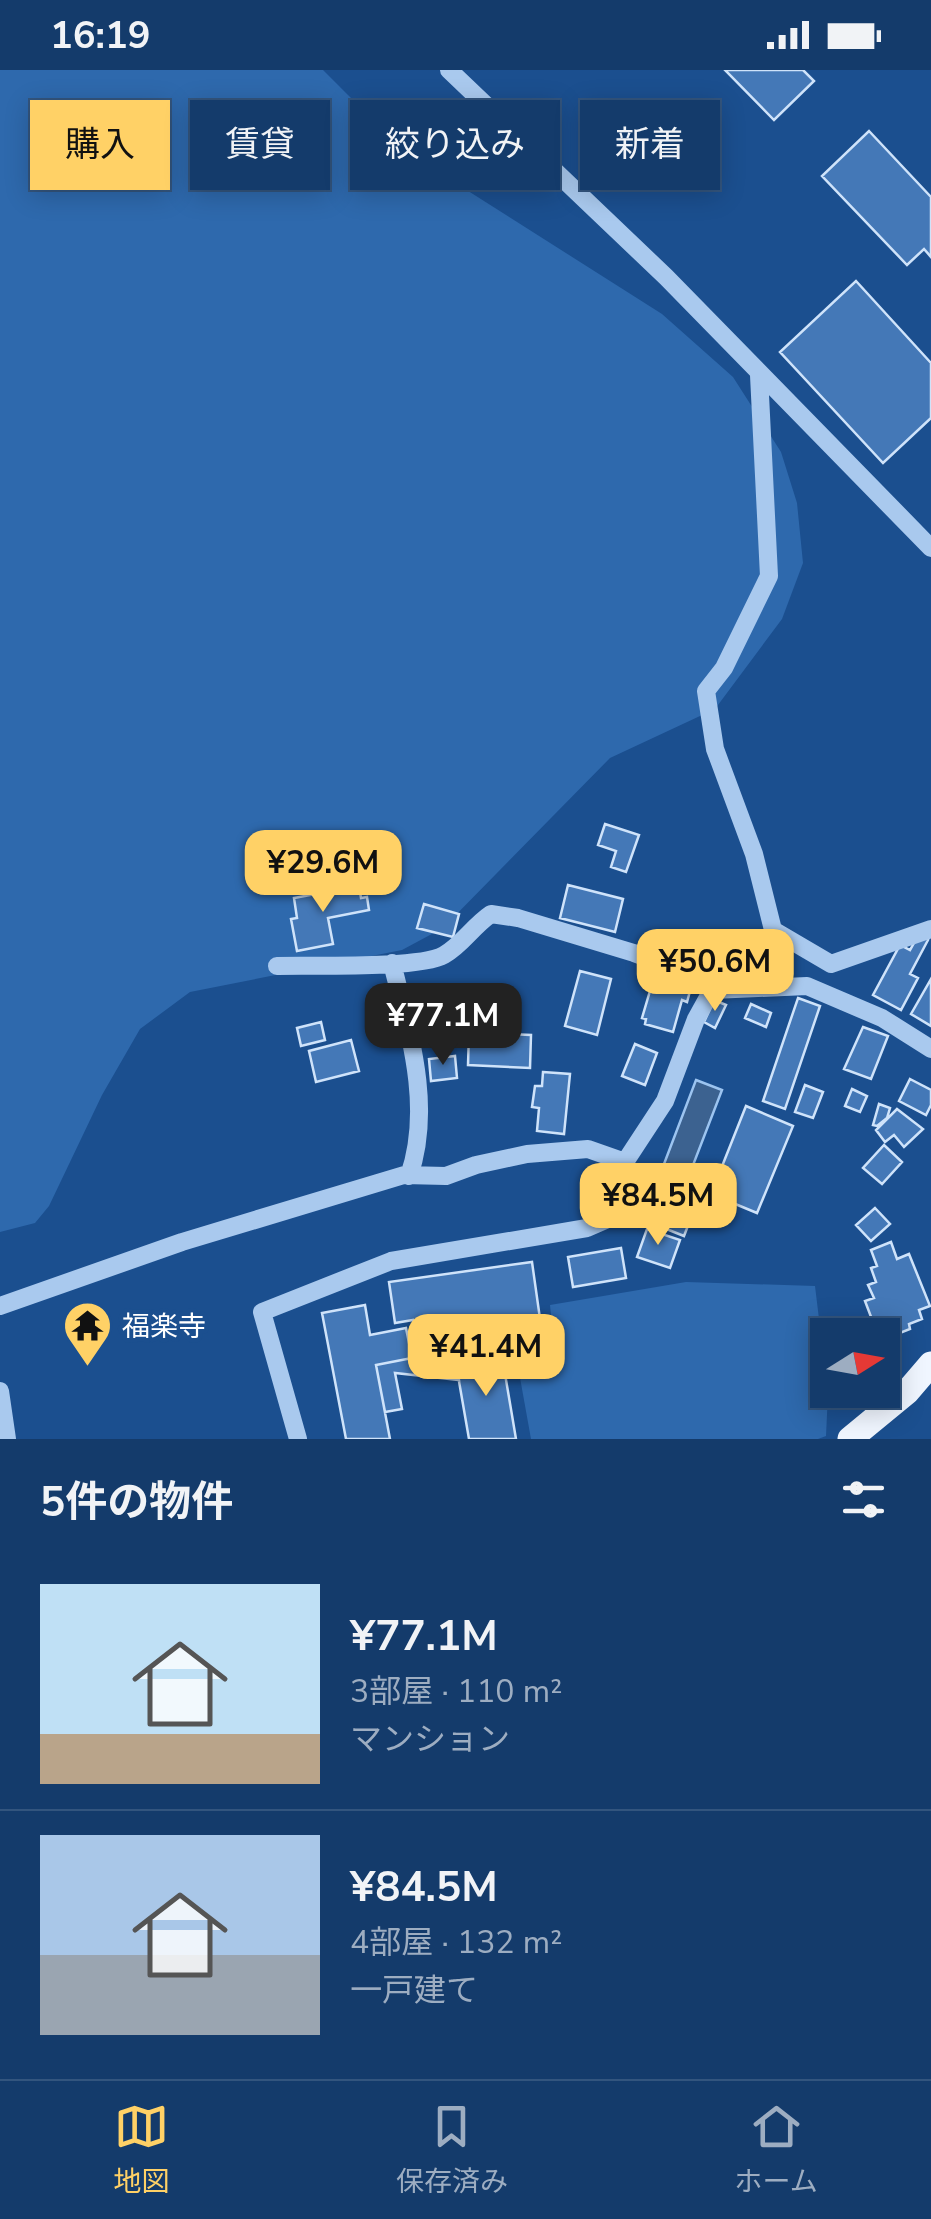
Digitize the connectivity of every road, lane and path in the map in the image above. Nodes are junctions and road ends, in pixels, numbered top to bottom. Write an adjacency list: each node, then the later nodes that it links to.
1 (449, 70): 2 (street)
2 (759, 375): 3 (street); 4 (street)
3 (931, 548)
4 (931, 928)
5 (392, 963): 6 (street); 7 (street); 10 (street)
6 (277, 966)
7 (712, 990): 8 (street); 9 (street)
8 (931, 1048)
9 (626, 1162): 10 (street); 15 (street)
10 (409, 1176): 11 (street)
11 (0, 1306)
12 (931, 1364): 16 (main road)
13 (0, 1390): 14 (street)
14 (8, 1439)
15 (298, 1439)
16 (850, 1439)

